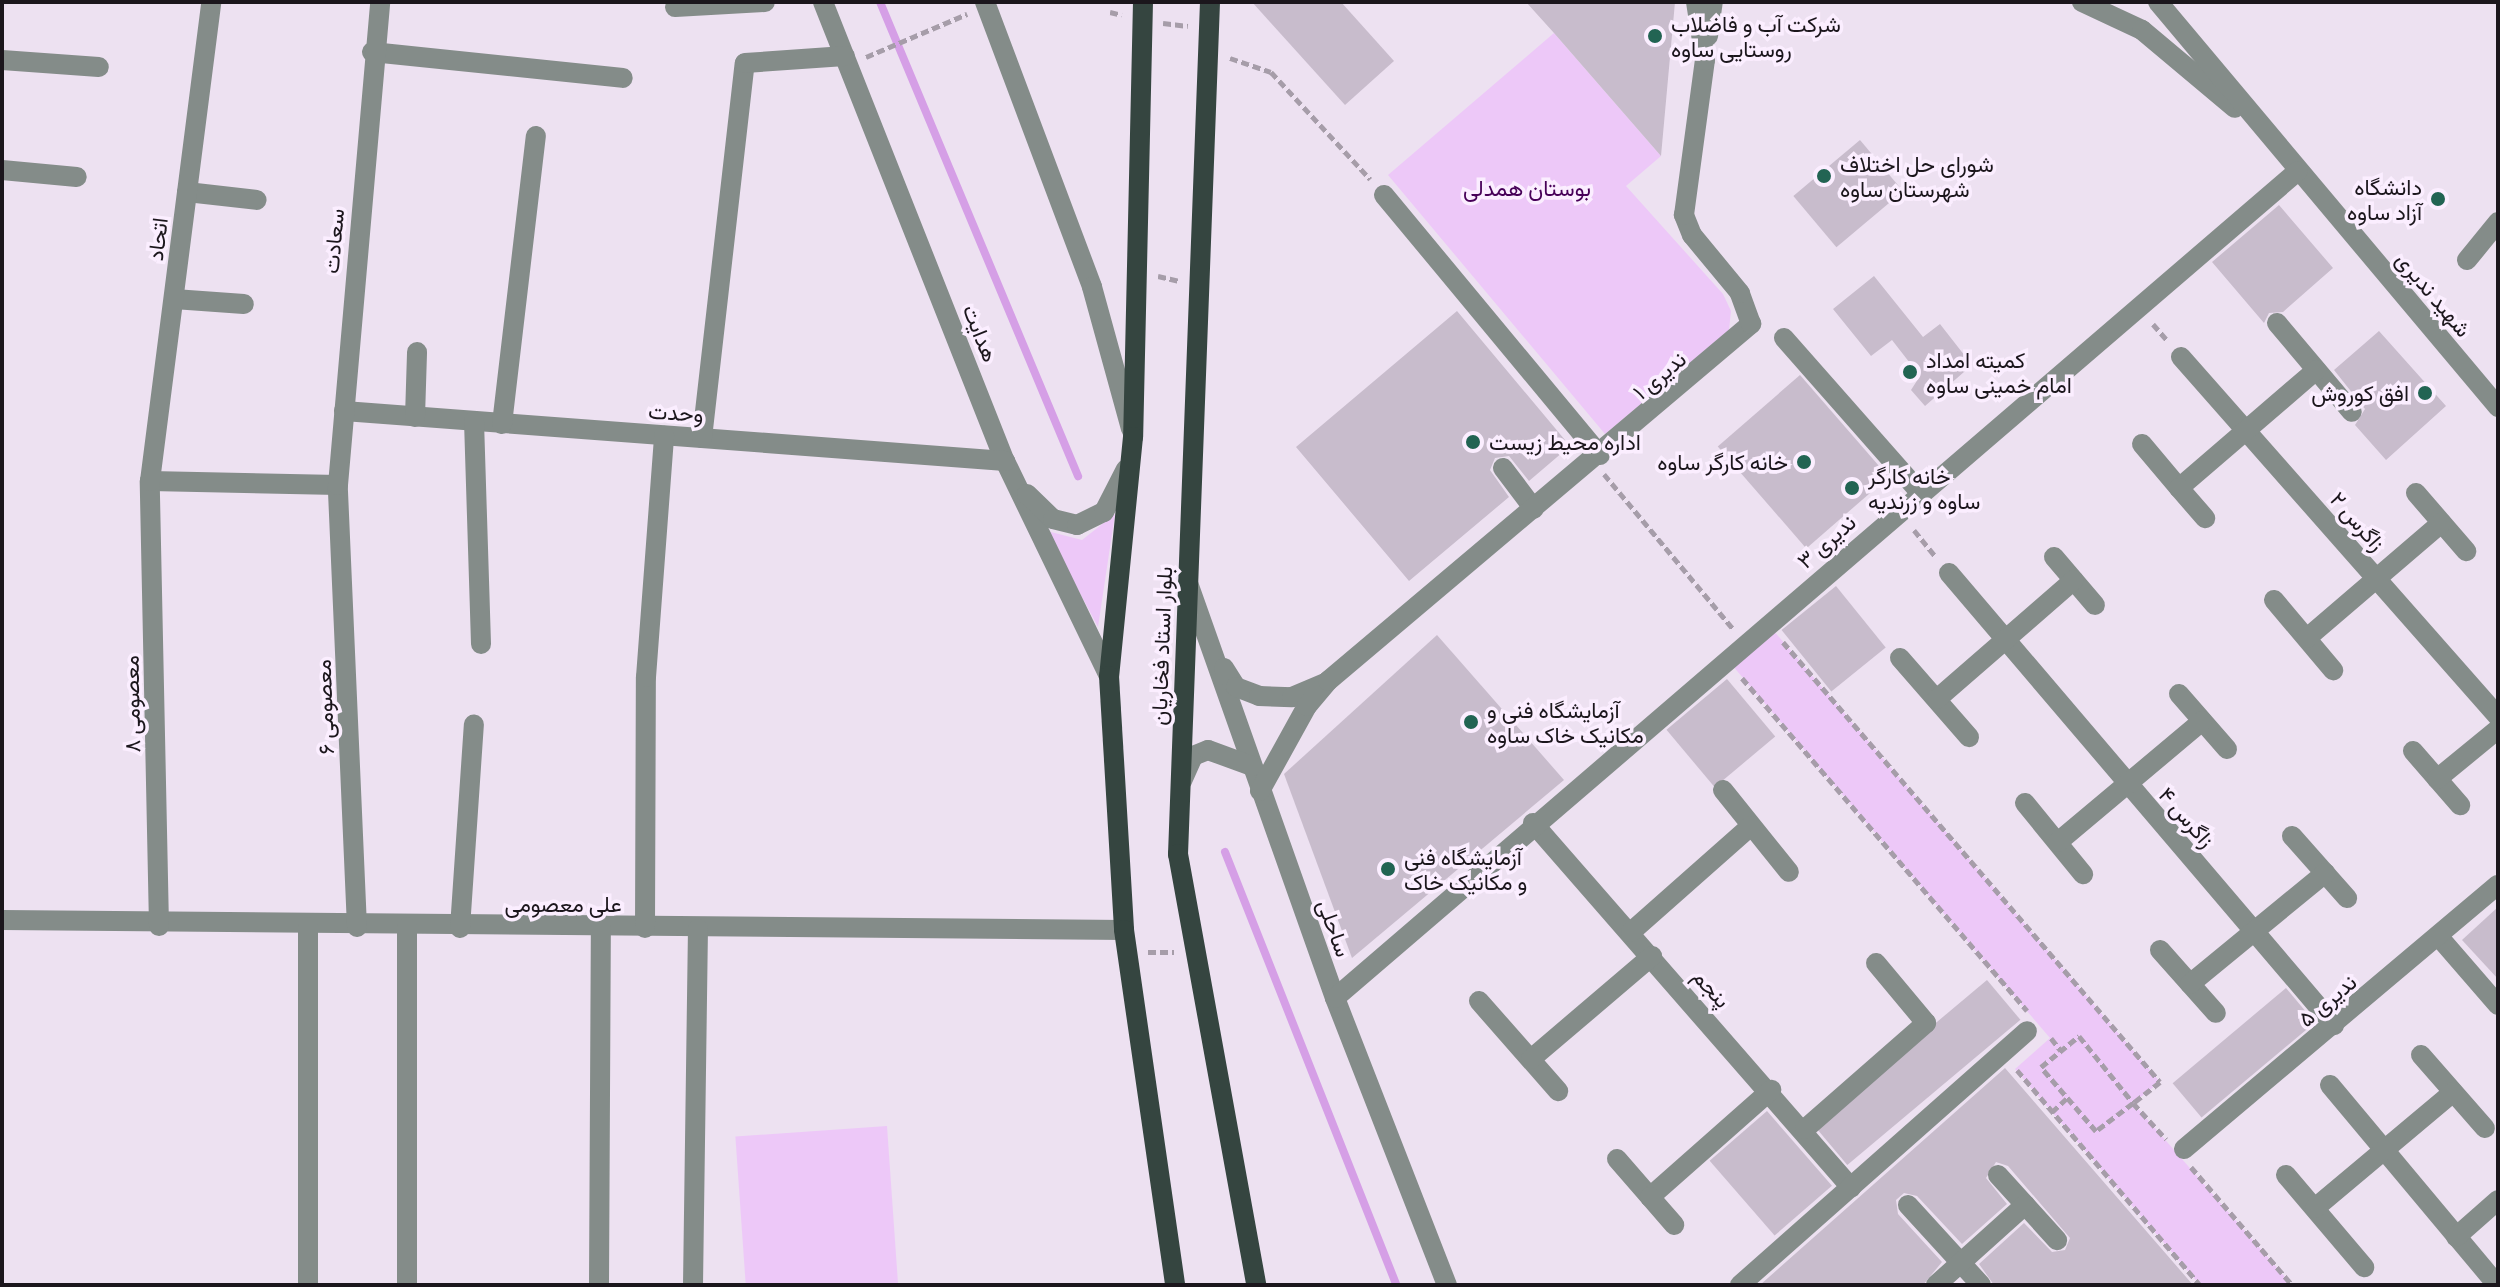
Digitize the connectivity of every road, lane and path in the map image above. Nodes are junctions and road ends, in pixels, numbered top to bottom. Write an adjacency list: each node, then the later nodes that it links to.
1 (211, 2): 26 (street, اتحاد)
2 (380, 2): 14 (street, سعادت)
3 (765, 2): 10 (street)
4 (823, 2): 15 (street, هدایت)
5 (1696, 2): 18 (street, ندیری ۱)
6 (1713, 2): 18 (street)
7 (2082, 2): 22 (street, شهید ندیری)
8 (2158, 2): 22 (street, شهید ندیری)
9 (986, 4): 13 (path); 49 (street)
10 (675, 7)
11 (1144, 8): 12 (path); 31 (main road, بلوار استاد فخاریان)
12 (1208, 12): 16 (main road, بلوار استاد فخاریان)
13 (883, 49)
14 (372, 52): 20 (street); 42 (street, سعادت)
15 (845, 56): 50 (street); 54 (street, هدایت)
16 (1209, 56): 27 (path); 32 (main road, بلوار استاد فخاریان)
17 (2, 60): 19 (street)
18 (1705, 60): 52 (street, ندیری ۱)
19 (99, 67)
20 (623, 78)
21 (536, 136): 46 (street)
22 (2272, 139): 24 (street, شهید ندیری)
23 (2, 170): 25 (street)
24 (2298, 171): 35 (street, ندیری ۳); 41 (street, شهید ندیری)
25 (77, 177)
26 (187, 192): 28 (street); 33 (street, اتحاد)
27 (1384, 195): 52 (street)
28 (257, 200)
29 (2498, 222): 30 (street)
30 (2467, 260)
31 (1137, 273): 32 (path); 49 (main road, بلوار استاد فخاریان)
32 (1198, 285): 71 (main road, بلوار استاد فخاریان)
33 (174, 299): 34 (street); 56 (street, اتحاد)
34 (244, 304)
35 (2137, 305): 39 (path); 60 (street, ندیری ۳)
36 (2277, 323): 40 (street)
37 (1784, 338): 60 (street)
38 (417, 352): 44 (street)
39 (2181, 357): 47 (street, زاگرس ۲)
40 (2316, 370): 43 (street); 47 (street)
41 (2498, 407)
42 (344, 411): 44 (street, وحدت); 58 (street, سعادت)
43 (2352, 412)
44 (415, 417): 45 (street, وحدت)
45 (474, 421): 46 (street, وحدت); 78 (street)
46 (502, 424): 48 (street, وحدت)
47 (2247, 431): 59 (street); 69 (street, زاگرس ۲)
48 (664, 436): 50 (street, وحدت); 118 (street)
49 (1133, 437): 53 (main road, بلوار استاد فخاریان)
50 (702, 438): 54 (street, وحدت)
51 (2142, 444): 59 (street)
52 (1596, 458): 62 (street, ندیری ۱); 77 (path)
53 (1129, 460): 57 (street); 83 (main road, بلوار استاد فخاریان)
54 (1005, 461): 57 (street, هدایت)
55 (1503, 468): 62 (street)
56 (150, 481): 58 (street); 112 (street, معصومی ۸)
57 (1015, 483): 83 (street, هدایت)
58 (338, 485): 114 (street, معصومی ۶)
59 (2179, 488): 64 (street)
60 (1920, 492): 63 (street, ندیری ۳)
61 (2416, 493): 65 (street)
62 (1534, 509): 84 (street, ندیری ۱)
63 (1898, 511): 68 (path); 74 (street, ندیری ۳)
64 (2205, 518)
65 (2441, 523): 66 (street); 69 (street)
66 (2466, 551)
67 (2054, 557): 70 (street)
68 (1949, 573): 76 (street, زاگرس ۴)
69 (2377, 579): 75 (street); 87 (street, زاگرس ۲)
70 (2074, 580): 73 (street); 76 (street)
71 (1188, 583): 79 (street, ساحلی); 97 (main road, بلوار استاد فخاریان)
72 (2274, 600): 75 (street)
73 (2095, 605)
74 (1767, 623): 77 (street, ندیری ۳); 147 (path)
75 (2307, 638): 82 (street)
76 (2005, 639): 86 (street); 96 (street, زاگرس ۴)
77 (1744, 643): 80 (street, ندیری ۳)
78 (481, 644)
79 (1210, 644): 84 (street); 94 (street, ساحلی)
80 (1726, 658): 102 (street, ندیری ۳); 134 (path)
81 (1900, 658): 86 (street)
82 (2333, 670)
83 (1109, 676): 120 (main road, بلوار استاد فخاریان)
84 (1328, 681): 99 (street)
85 (2179, 694): 88 (street)
86 (1937, 699): 91 (street)
87 (2498, 716)
88 (2202, 721): 92 (street); 96 (street)
89 (474, 724): 116 (street)
90 (2498, 729): 95 (street)
91 (1969, 737)
92 (2227, 749)
93 (2413, 751): 95 (street)
94 (1252, 766): 97 (street); 99 (street, ساحلی)
95 (2437, 779): 101 (street)
96 (2128, 784): 105 (street); 122 (street, زاگرس ۴)
97 (1179, 789): 125 (main road, بلوار استاد فخاریان)
98 (1723, 790): 103 (street)
99 (1260, 791): 130 (street, ساحلی)
100 (2025, 803): 105 (street)
101 (2460, 805)
102 (1533, 823): 121 (street, پنجم); 130 (street, ندیری ۳)
103 (1751, 826): 106 (street); 121 (street)
104 (2292, 836): 107 (street)
105 (2058, 842): 108 (street)
106 (1789, 872)
107 (2325, 873): 110 (street); 122 (street)
108 (2083, 874)
109 (2498, 885): 123 (street, ندیری ۵)
110 (2347, 898)
111 (2, 920): 112 (street, علی معصومی)
112 (159, 926): 113 (street, علی معصومی)
113 (308, 927): 114 (street, علی معصومی); 169 (street)
114 (357, 927): 115 (street, علی معصومی)
115 (407, 927): 116 (street, علی معصومی); 170 (street)
116 (460, 928): 117 (street, علی معصومی)
117 (601, 928): 118 (street, علی معصومی); 171 (street)
118 (645, 928): 119 (street, علی معصومی)
119 (698, 929): 120 (street, علی معصومی); 172 (street)
120 (1124, 930): 126 (main road, بلوار استاد فخاریان)
121 (1631, 932): 127 (street, پنجم)
122 (2255, 932): 129 (street); 135 (street, زاگرس ۴)
123 (2439, 937): 132 (street); 135 (street, ندیری ۵)
124 (2160, 950): 129 (street)
125 (1194, 951): 126 (path); 168 (main road, بلوار استاد فخاریان)
126 (1127, 952): 167 (main road, بلوار استاد فخاریان)
127 (1652, 956): 141 (street); 143 (street, پنجم)
128 (1876, 963): 150 (street)
129 (2190, 984): 133 (street)
130 (1335, 998): 173 (street, ساحلی)
131 (1479, 1001): 141 (street)
132 (2498, 1005)
133 (2216, 1013)
134 (2033, 1024): 136 (path); 156 (street)
135 (2334, 1025): 152 (street, ندیری ۵)
136 (2051, 1038): 137 (path); 138 (path)
137 (2039, 1048)
138 (2061, 1051): 146 (path); 147 (path)
139 (2421, 1055): 145 (street)
140 (2028, 1058): 148 (path)
141 (1531, 1059): 144 (street)
142 (2330, 1085): 151 (street)
143 (1771, 1090): 150 (street, پنجم); 157 (street)
144 (1558, 1091)
145 (2453, 1092): 149 (street); 151 (street)
146 (2068, 1097): 147 (path); 148 (path)
147 (2133, 1103): 152 (path)
148 (2052, 1112): 177 (path)
149 (2485, 1128)
150 (1805, 1129): 156 (street, پنجم)
151 (2384, 1148): 161 (street); 163 (street)
152 (2180, 1151): 178 (path)
153 (1617, 1159): 157 (street)
154 (1998, 1175): 160 (street)
155 (2286, 1175): 161 (street)
156 (1851, 1188): 174 (street)
157 (1650, 1197): 162 (street)
158 (2498, 1200): 163 (street)
159 (1908, 1205): 165 (street)
160 (2025, 1205): 164 (street); 165 (street)
161 (2315, 1208): 166 (street)
162 (1674, 1225)
163 (2456, 1237): 179 (street)
164 (2057, 1240)
165 (1961, 1263): 175 (street); 176 (street)
166 (2364, 1267)
167 (1175, 1282)
168 (1255, 1284)
169 (308, 1285)
170 (407, 1285)
171 (599, 1285)
172 (693, 1285)
173 (1447, 1285)
174 (1741, 1285)
175 (1936, 1285)
176 (1981, 1285)
177 (2200, 1285)
178 (2292, 1285)
179 (2497, 1285)

